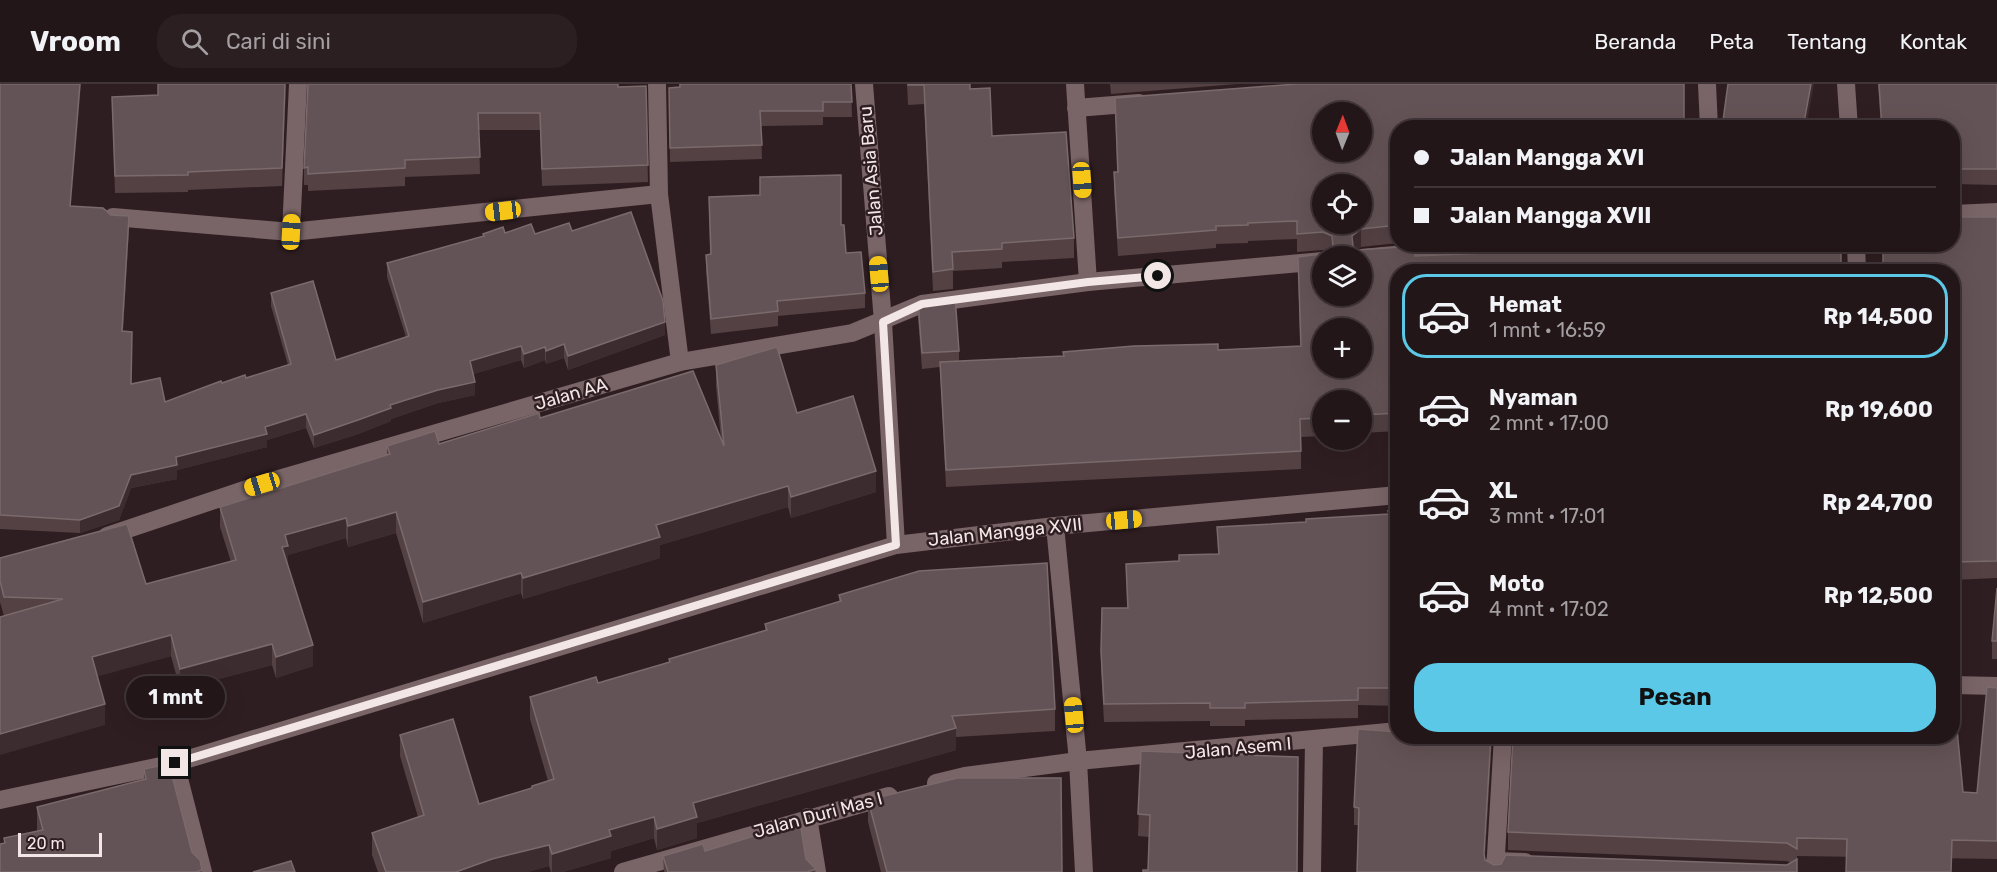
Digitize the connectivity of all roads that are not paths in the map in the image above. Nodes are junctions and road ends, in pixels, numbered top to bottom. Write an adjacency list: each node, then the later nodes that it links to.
1 (298, 84): 15 (street)
2 (657, 84): 11 (street)
3 (864, 84): 20 (street, Jalan Asia Baru)
4 (1075, 84): 8 (street)
5 (1707, 84): 9 (street)
6 (1846, 84): 10 (street)
7 (1158, 102): 8 (street)
8 (1076, 108): 19 (street)
9 (1709, 120)
10 (1848, 120)
11 (659, 194): 15 (street); 21 (street)
12 (1997, 212): 13 (street)
13 (1960, 214)
14 (113, 218): 15 (street)
15 (291, 232)
16 (1427, 252): 17 (street)
17 (1372, 257)
18 (1312, 262): 19 (street, Jalan AA)
19 (1088, 282): 20 (street, Jalan AA)
20 (883, 322): 21 (street, Jalan AA); 25 (street, Jalan Asia Baru)
21 (680, 362): 24 (street, Jalan AA)
22 (1390, 496): 23 (street, Jalan Mangga XVII)
23 (1055, 526): 25 (street, Jalan Mangga XVII); 31 (street)
24 (93, 541)
25 (896, 545): 32 (street, Jalan Mangga XVII)
26 (1960, 685): 27 (street)
27 (1997, 686)
28 (1390, 732): 29 (street, Jalan Asem I)
29 (1314, 741): 31 (street, Jalan Asem I); 41 (street)
30 (1503, 744): 36 (street)
31 (1078, 761): 34 (street, Jalan Duri Mas I); 40 (street)
32 (175, 763): 33 (street, Jalan Mangga XVII); 38 (street)
33 (0, 800)
34 (808, 817): 37 (street, Jalan Duri Mas I); 39 (street)
35 (1542, 863): 36 (street)
36 (1495, 867)
37 (629, 871)
38 (203, 872)
39 (817, 872)
40 (1084, 872)
41 (1312, 872)

